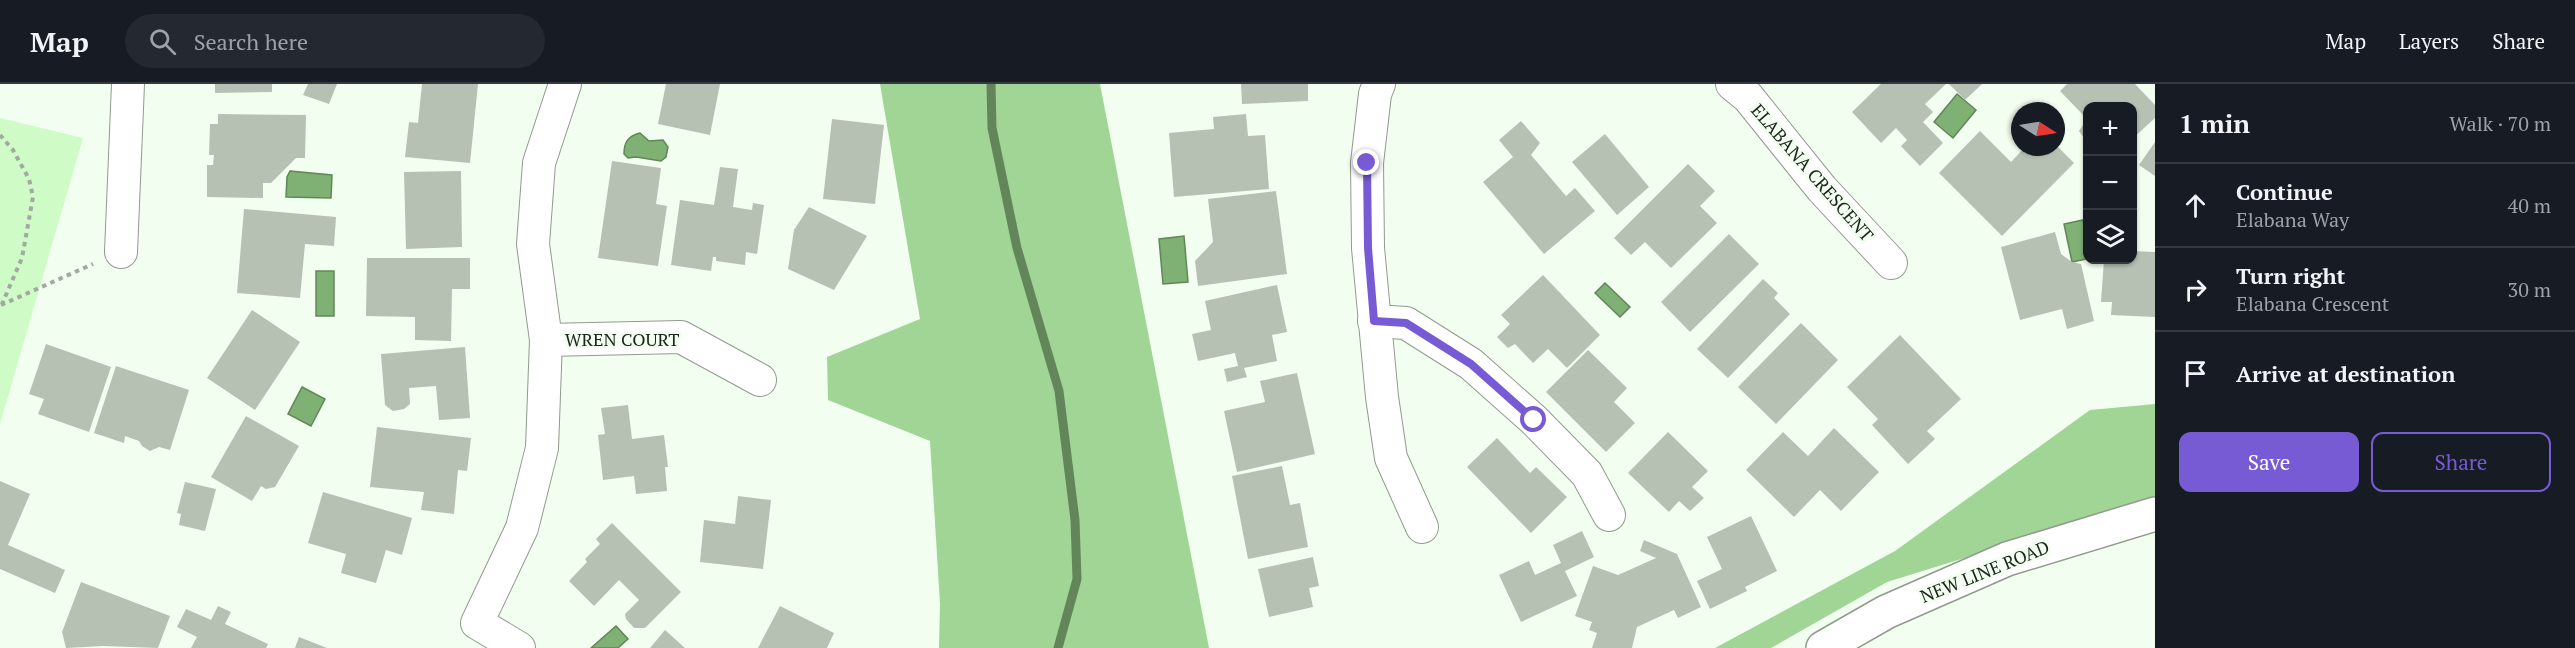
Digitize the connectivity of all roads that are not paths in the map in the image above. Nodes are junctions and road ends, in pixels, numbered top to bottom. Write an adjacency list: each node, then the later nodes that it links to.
1 (128, 84): 5 (street)
2 (566, 84): 8 (street)
3 (1379, 84): 7 (street)
4 (1732, 84): 6 (street, ELABANA CRESCENT)
5 (121, 252)
6 (1891, 263)
7 (1374, 321): 11 (street); 12 (street)
8 (546, 340): 9 (street, WREN COURT); 13 (street)
9 (760, 380)
10 (2155, 514): 14 (main road, NEW LINE ROAD)
11 (1609, 515)
12 (1422, 527)
13 (519, 648)
14 (1823, 648)

